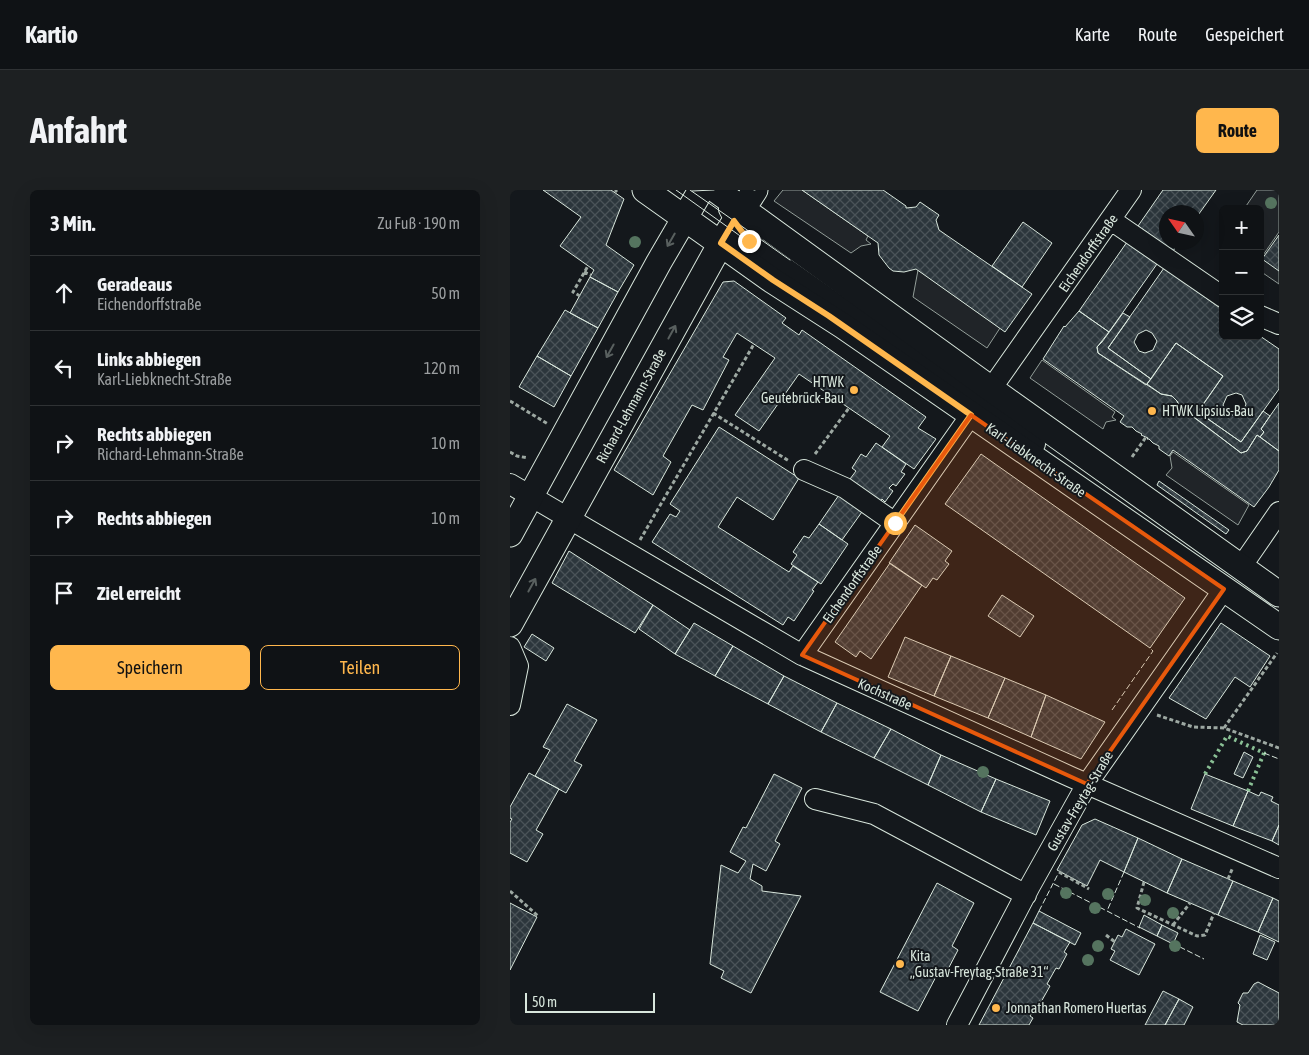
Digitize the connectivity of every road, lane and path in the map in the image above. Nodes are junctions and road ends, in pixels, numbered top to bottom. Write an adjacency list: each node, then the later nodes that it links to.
1 (645, 190): 5 (main road, Karl-Liebknecht-Straße)
2 (701, 190): 5 (main road)
3 (1131, 190): 6 (street, Eichendorffstraße)
4 (739, 201): 7 (main road, Richard-Lehmann-Straße); 16 (main road); 36 (street); 37 (street)
5 (684, 217): 7 (main road, Karl-Liebknecht-Straße); 27 (main road, one-way to 27)
6 (1111, 220): 11 (street); 16 (street, Eichendorffstraße)
7 (721, 243): 20 (main road, Karl-Liebknecht-Straße); 29 (main road, Richard-Lehmann-Straße, one-way to 7)
8 (588, 266): 9 (path)
9 (584, 272): 10 (path); 12 (path)
10 (591, 275)
11 (1220, 295)
12 (580, 296)
13 (1264, 318): 14 (street)
14 (1279, 324)
15 (754, 344): 19 (path)
16 (991, 388): 33 (main road)
17 (510, 402): 21 (path)
18 (848, 408): 26 (path)
19 (713, 413): 26 (path); 32 (path)
20 (971, 415): 30 (street, Eichendorffstraße); 34 (main road, Karl-Liebknecht-Straße)
21 (547, 424)
22 (1146, 437): 25 (path)
23 (510, 452): 24 (path)
24 (534, 456)
25 (1132, 457)
26 (804, 470): 30 (street)
27 (520, 491): 29 (street, Kochstraße); 31 (main road)
28 (1279, 512): 33 (street)
29 (569, 518): 38 (main road, Richard-Lehmann-Straße, one-way to 29); 42 (street, Kochstraße)
30 (895, 523): 42 (street, Eichendorffstraße)
31 (510, 534)
32 (640, 539)
33 (1240, 567): 35 (main road)
34 (1224, 589): 39 (main road, Karl-Liebknecht-Straße); 44 (street, Gustav-Freytag-Straße)
35 (1279, 594)
36 (1279, 605)
37 (1279, 616)
38 (510, 624)
39 (1279, 627)
40 (510, 646): 43 (street)
41 (1278, 653): 45 (path)
42 (802, 655): 47 (street, Kochstraße)
43 (510, 705)
44 (1140, 708): 45 (path); 47 (street, Gustav-Freytag-Straße)
45 (1224, 728): 46 (path)
46 (1279, 748)
47 (1087, 784): 49 (street, Gustav-Freytag-Straße); 50 (street, Kochstraße)
48 (815, 799): 54 (street)
49 (1043, 863): 52 (path); 54 (street, Gustav-Freytag-Straße)
50 (1279, 868)
51 (1144, 882): 58 (path)
52 (1089, 889)
53 (510, 891): 57 (path)
54 (1026, 894): 61 (street, Gustav-Freytag-Straße)
55 (1190, 903): 58 (path)
56 (1214, 913): 58 (path)
57 (538, 916)
58 (1173, 925)
59 (1106, 935): 60 (path)
60 (1115, 942)
61 (957, 1025)

